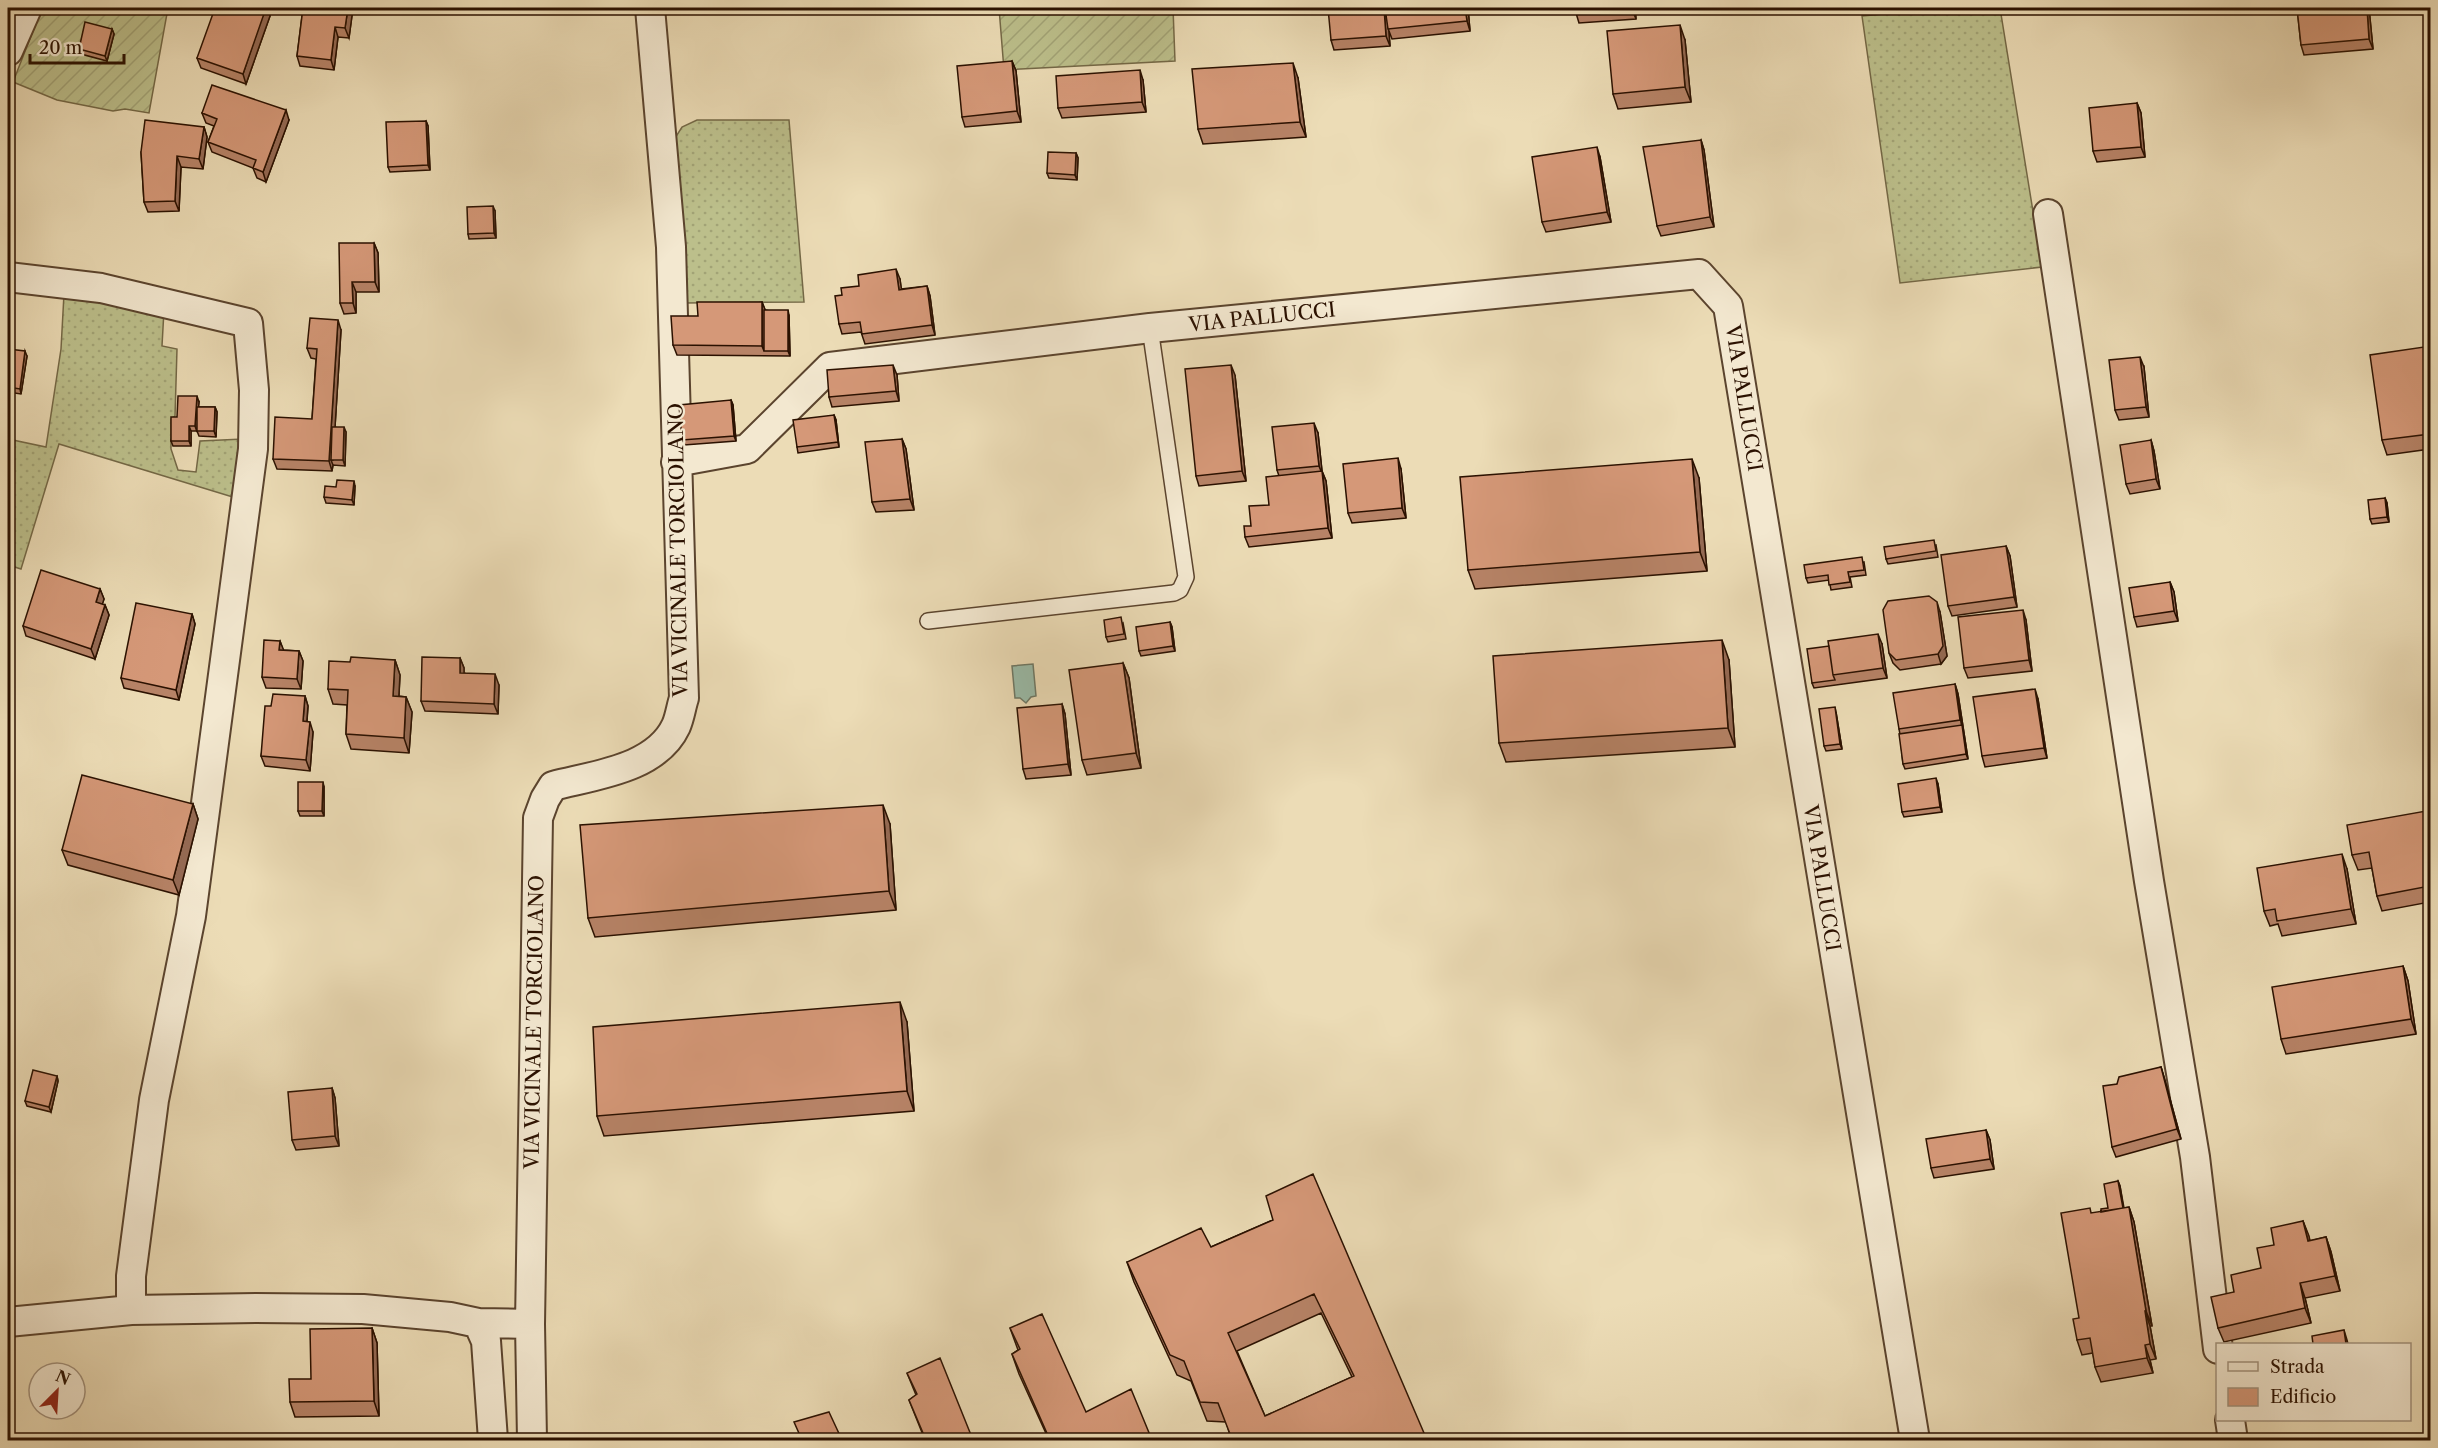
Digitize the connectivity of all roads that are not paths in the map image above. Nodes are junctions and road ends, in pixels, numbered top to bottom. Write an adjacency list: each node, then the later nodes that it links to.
1 (27, 8): 3 (street)
2 (650, 8): 7 (street, VIA VICINALE TORCIOLANO)
3 (8, 51)
4 (2048, 214): 13 (street)
5 (8, 277): 9 (street)
6 (1150, 328): 7 (street, VIA PALLUCCI); 8 (lane); 17 (street, VIA PALLUCCI)
7 (676, 462): 12 (street, VIA VICINALE TORCIOLANO)
8 (928, 621)
9 (131, 1310): 10 (street); 11 (street)
10 (8, 1322)
11 (478, 1323): 12 (street); 15 (street)
12 (530, 1324): 16 (street, VIA VICINALE TORCIOLANO)
13 (2216, 1343)
14 (2230, 1421): 18 (street)
15 (493, 1440)
16 (532, 1440)
17 (1915, 1440)
18 (2234, 1440)

